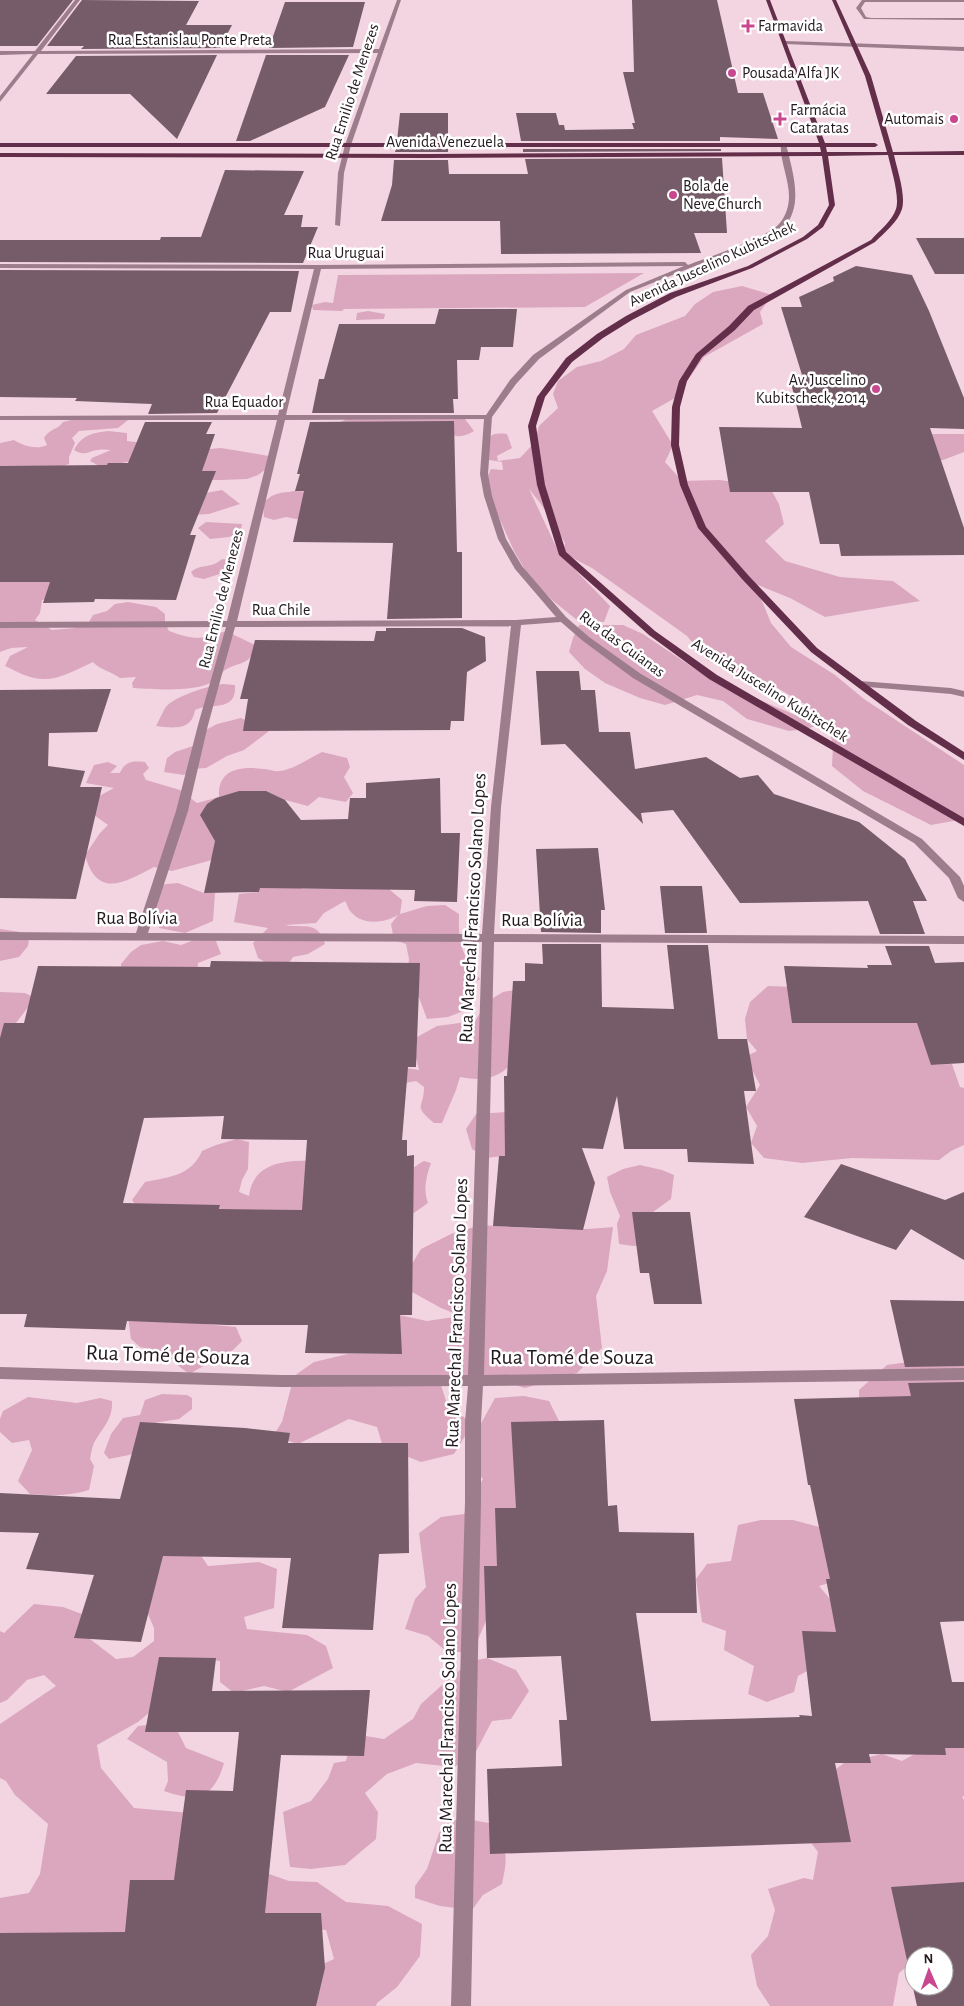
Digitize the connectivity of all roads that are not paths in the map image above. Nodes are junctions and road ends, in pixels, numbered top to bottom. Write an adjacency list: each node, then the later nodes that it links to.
1 (78, 0): 12 (street)
2 (399, 0): 10 (street, Rua Emilio de Menezes)
3 (768, 0): 7 (main road, Avenida Juscelino Kubitschek)
4 (834, 0): 8 (main road)
5 (964, 0): 6 (street)
6 (964, 18)
7 (786, 43): 8 (street); 14 (main road, Avenida Juscelino Kubitschek)
8 (854, 44): 9 (street); 17 (main road)
9 (964, 49)
10 (381, 52): 12 (street, Rua Estanislau Ponte Preta); 16 (street, Rua Emilio de Menezes)
11 (0, 53): 12 (street, Rua Estanislau Ponte Preta)
12 (36, 53): 13 (street)
13 (0, 100)
14 (822, 144): 17 (main road, Avenida Venezuela); 18 (main road, Avenida Venezuela); 20 (main road, Avenida Juscelino Kubitschek)
15 (0, 145): 16 (main road, Avenida Venezuela)
16 (348, 146): 18 (main road, Avenida Venezuela); 22 (street, Rua Emilio de Menezes)
17 (892, 147): 19 (main road); 20 (main road, Avenida Venezuela); 34 (main road)
18 (784, 149): 20 (main road, Avenida Venezuela); 22 (main road, Avenida Venezuela); 24 (street)
19 (964, 153)
20 (823, 154): 37 (main road, Avenida Juscelino Kubitschek)
21 (0, 155): 22 (main road, Avenida Venezuela)
22 (347, 156): 23 (street, Rua Emilio de Menezes)
23 (338, 225)
24 (693, 264): 26 (street, Rua Uruguai); 28 (street)
25 (0, 266): 26 (street, Rua Uruguai)
26 (318, 267): 27 (street, Rua Emilio de Menezes)
27 (282, 417): 28 (street, Rua Equador); 29 (street, Rua Equador); 33 (street, Rua Emilio de Menezes)
28 (488, 417): 30 (street, Rua das Guianas)
29 (0, 418)
30 (563, 619): 31 (street, Rua Chile); 38 (street, Rua das Guianas)
31 (516, 623): 33 (street, Rua Chile); 41 (street, Rua Marechal Francisco Solano Lopes)
32 (0, 626): 33 (street, Rua Chile)
33 (231, 626): 40 (street, Rua Emilio de Menezes)
34 (860, 684): 35 (street); 36 (main road)
35 (964, 694)
36 (964, 757)
37 (964, 823)
38 (964, 898)
39 (0, 936): 40 (street, Rua Bolívia)
40 (141, 936): 41 (street, Rua Bolívia)
41 (488, 938): 42 (street, Rua Bolívia); 45 (street, Rua Marechal Francisco Solano Lopes)
42 (964, 940)
43 (0, 1373): 45 (street, Rua Tomé de Souza)
44 (964, 1374): 45 (street, Rua Tomé de Souza)
45 (476, 1380): 46 (street, Rua Marechal Francisco Solano Lopes)
46 (460, 2006)

